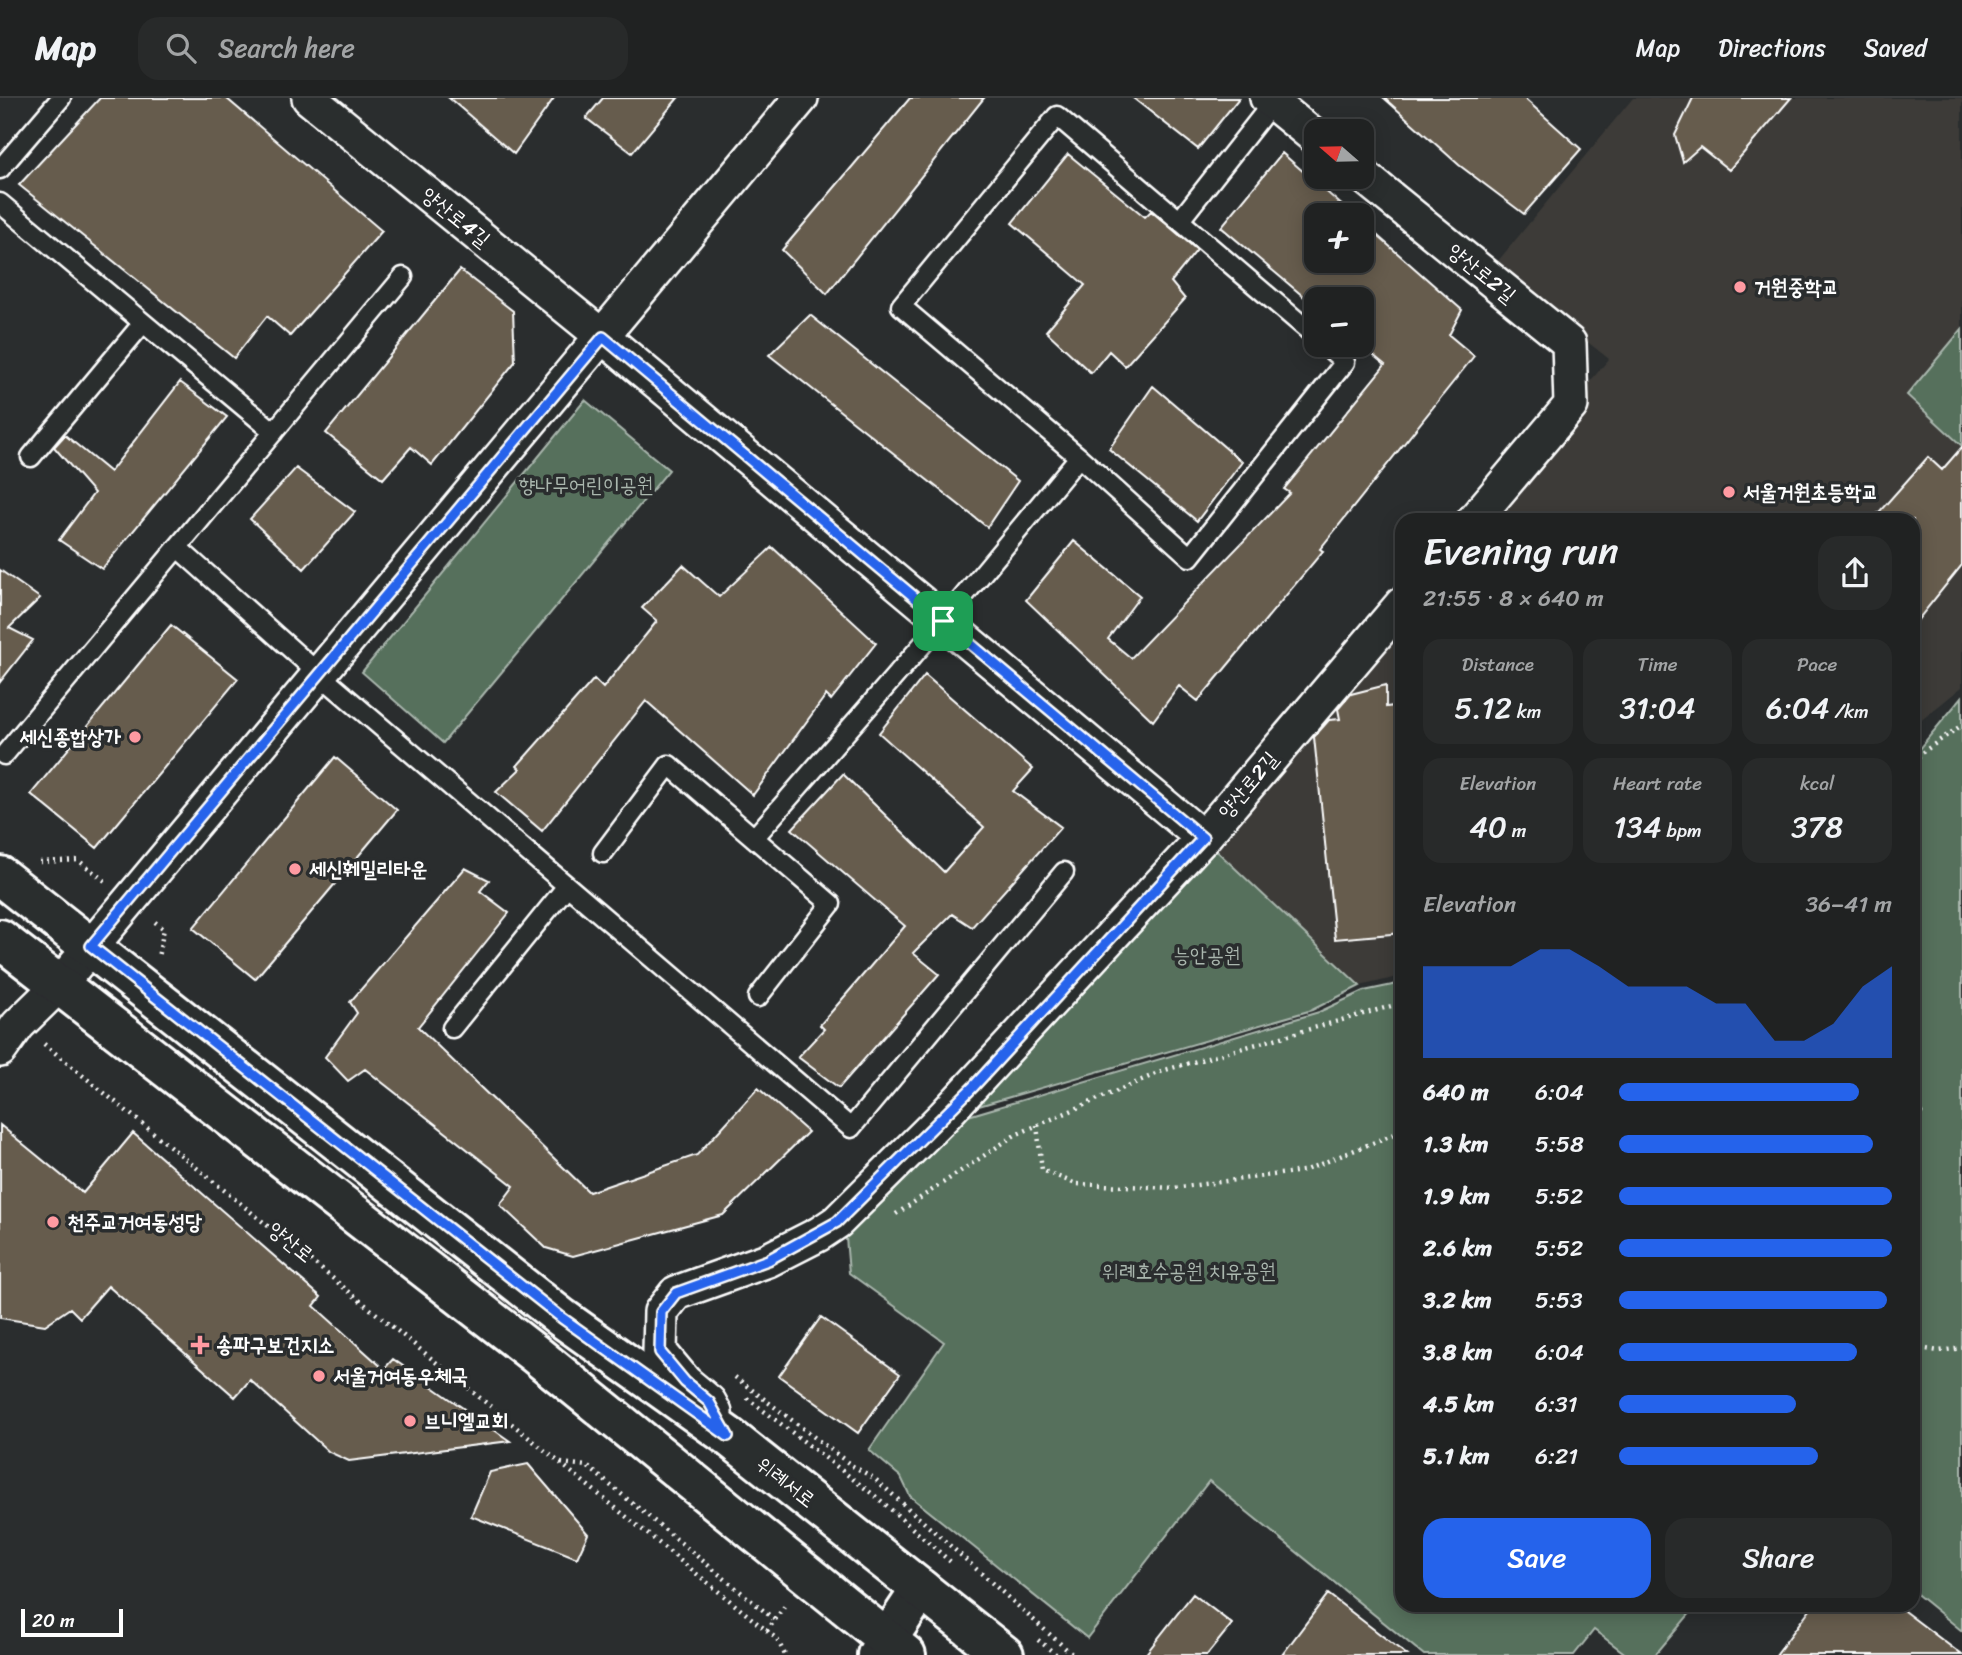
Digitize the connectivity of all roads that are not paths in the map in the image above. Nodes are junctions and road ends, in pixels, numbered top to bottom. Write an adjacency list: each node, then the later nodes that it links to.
1 (61, 98): 6 (lane)
2 (309, 98): 13 (street, 양산로4길)
3 (801, 98): 13 (street)
4 (1270, 100): 5 (street); 9 (lane)
5 (1304, 128)
6 (0, 169)
7 (1374, 185): 18 (street, 양산로2길)
8 (0, 203): 11 (lane)
9 (1180, 220): 12 (lane); 17 (lane)
10 (403, 277): 15 (lane)
11 (144, 323): 15 (lane); 16 (lane)
12 (1304, 327)
13 (603, 337): 21 (street, 양산로4길); 22 (street)
14 (1339, 357): 17 (lane)
15 (274, 432): 19 (lane)
16 (31, 457)
17 (1079, 457): 21 (lane)
18 (1480, 513)
19 (178, 548): 22 (lane); 23 (lane)
20 (1395, 612): 25 (street, 양산로2길)
21 (943, 621): 24 (lane); 25 (street, 양산로4길)
22 (319, 674): 29 (lane); 31 (street)
23 (4, 755)
24 (754, 838): 26 (lane); 33 (lane)
25 (1203, 838): 36 (street, 양산로2길)
26 (603, 853)
27 (1064, 872): 29 (lane)
28 (0, 876): 31 (main road)
29 (567, 886): 34 (lane)
30 (0, 939): 32 (main road)
31 (91, 946): 32 (street); 36 (main road, 위례서로)
32 (60, 985): 35 (street); 39 (main road)
33 (758, 997)
34 (452, 1028)
35 (9, 1038)
36 (728, 1436): 37 (main road, 위례서로)
37 (921, 1589): 38 (main road, 위례서로); 39 (main road)
38 (1019, 1646)
39 (890, 1650)

